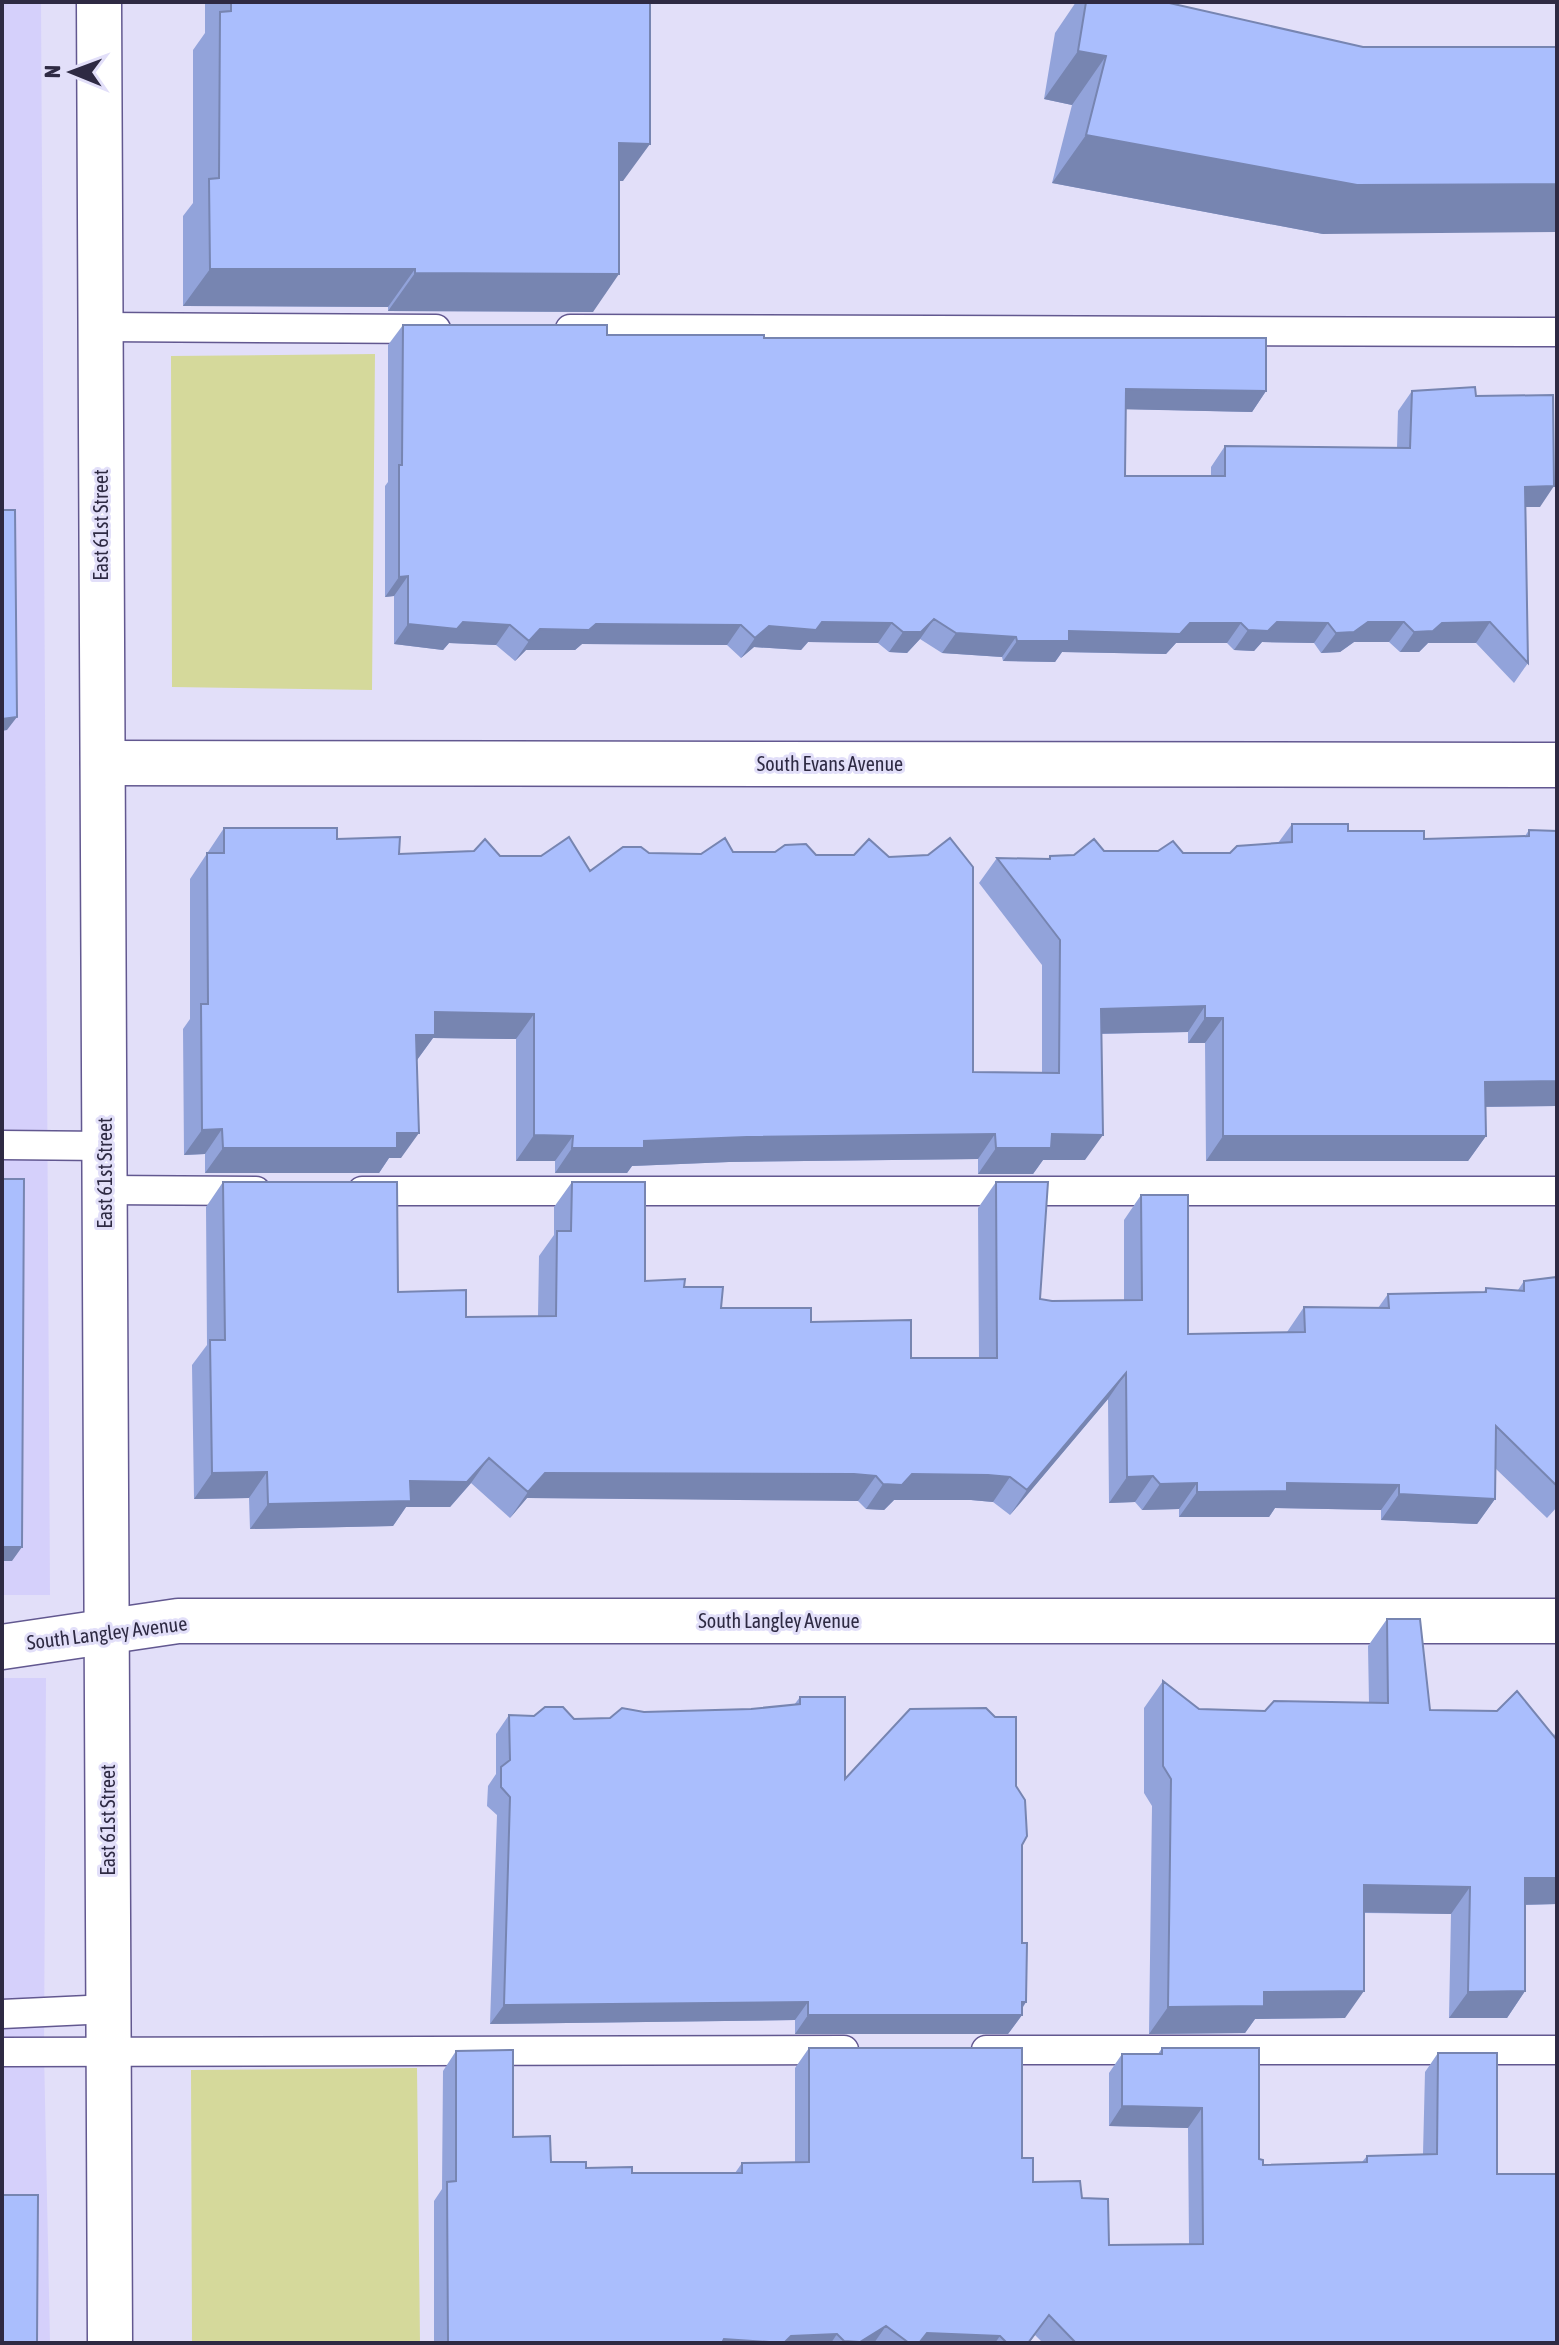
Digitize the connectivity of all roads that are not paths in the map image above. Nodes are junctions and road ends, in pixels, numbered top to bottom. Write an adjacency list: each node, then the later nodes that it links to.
1 (99, 2): 2 (street, East 61st Street)
2 (101, 327): 3 (lane); 6 (street, East 61st Street)
3 (465, 329)
4 (544, 329): 5 (lane)
5 (1557, 332)
6 (103, 763): 7 (street, South Evans Avenue); 9 (street, East 61st Street)
7 (1557, 765)
8 (2, 1145): 9 (lane)
9 (105, 1146): 10 (street, East 61st Street)
10 (105, 1190): 11 (lane); 15 (street, East 61st Street)
11 (286, 1191)
12 (333, 1191): 13 (lane)
13 (1557, 1191)
14 (1557, 1621): 15 (street, South Langley Avenue)
15 (107, 1634): 16 (street, South Langley Avenue); 18 (street, East 61st Street)
16 (2, 1647)
17 (2, 2014): 18 (lane)
18 (109, 2030): 19 (lane); 22 (lane); 23 (street, East 61st Street)
19 (876, 2050)
20 (955, 2050): 21 (lane)
21 (1557, 2050)
22 (2, 2052)
23 (110, 2343)

